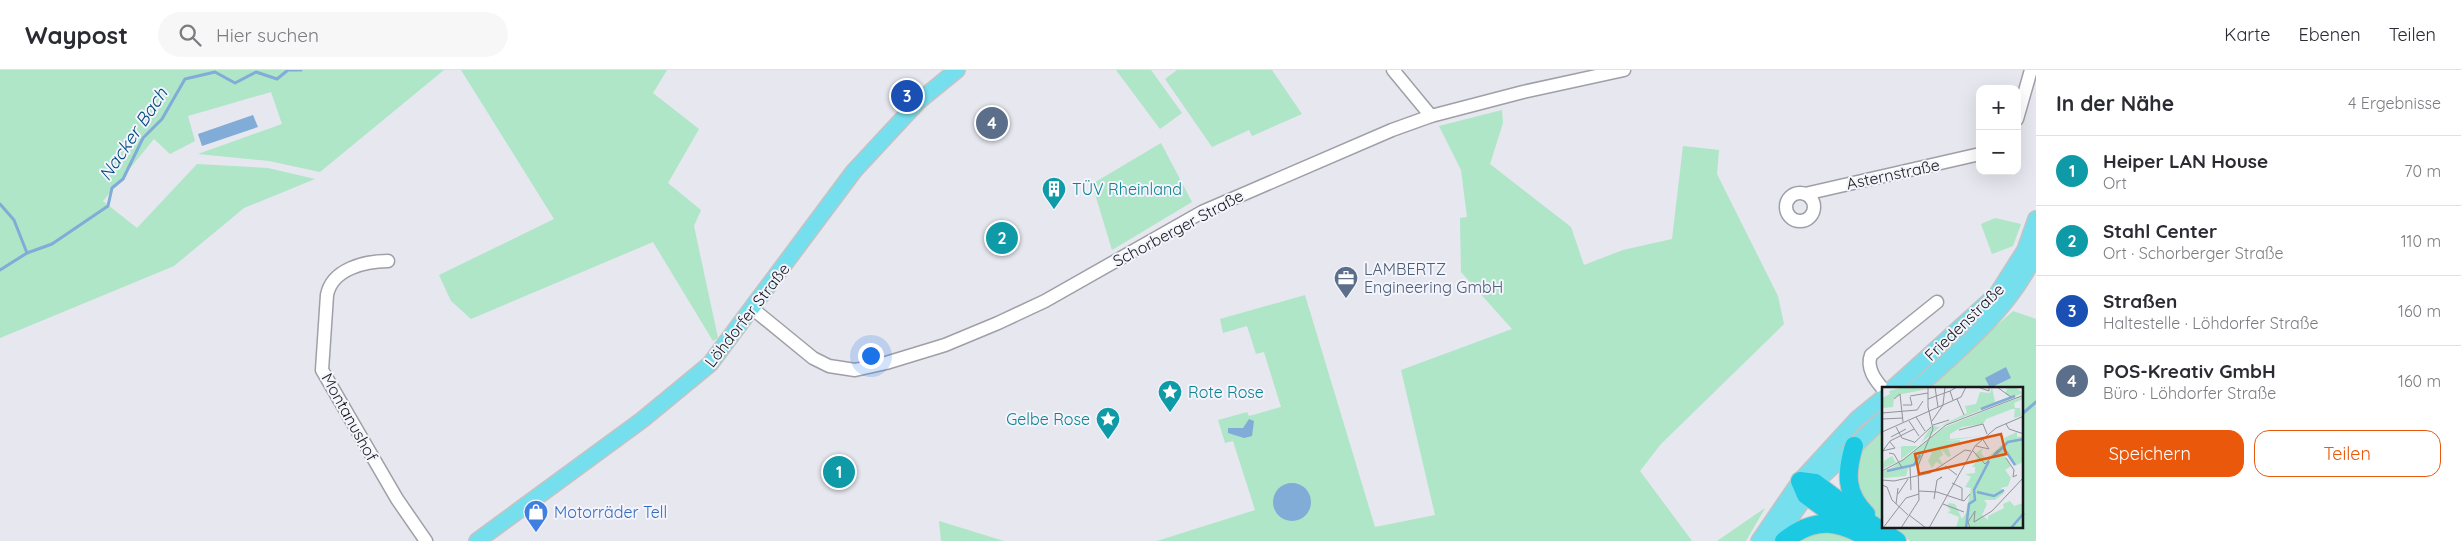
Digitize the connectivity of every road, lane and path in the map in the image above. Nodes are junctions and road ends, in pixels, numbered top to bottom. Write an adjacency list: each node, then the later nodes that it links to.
1 (957, 70): 13 (main road, Löhdorfer Straße)
2 (1393, 70): 6 (street)
3 (1624, 70): 6 (street, Schorberger Straße)
4 (2030, 70): 5 (street)
5 (2021, 104)
6 (1431, 116): 13 (street, Schorberger Straße)
7 (1976, 155): 8 (street, Asternstraße)
8 (1806, 194)
9 (2036, 219): 15 (main road, Friedenstraße)
10 (2036, 252): 16 (main road, Friedenstraße)
11 (388, 260): 22 (street, Montanushof)
12 (1937, 302): 14 (street, Friedenstraße)
13 (753, 309): 23 (main road, Löhdorfer Straße)
14 (1882, 387)
15 (1894, 387)
16 (1918, 387)
17 (1882, 399): 20 (main road)
18 (1882, 420): 19 (main road)
19 (1854, 446): 20 (main road); 21 (highway)
20 (1807, 486): 21 (highway); 21 (highway); 24 (main road); 25 (main road)
21 (1878, 537): 26 (highway)
22 (426, 541)
23 (477, 541)
24 (1759, 541)
25 (1774, 541)
26 (1784, 541)

